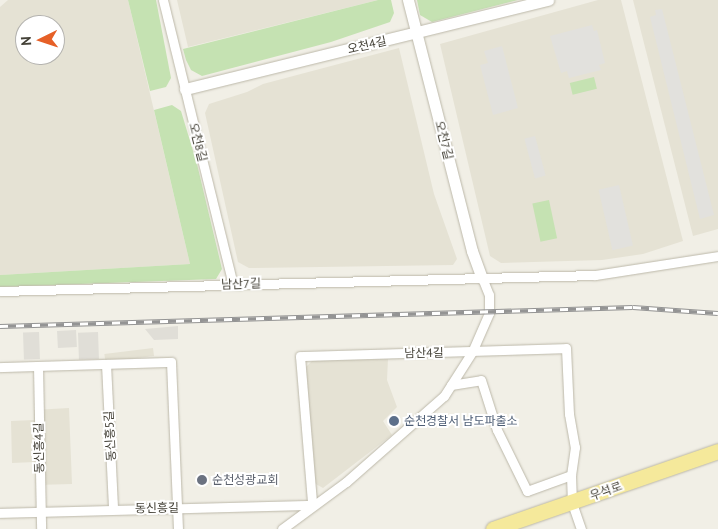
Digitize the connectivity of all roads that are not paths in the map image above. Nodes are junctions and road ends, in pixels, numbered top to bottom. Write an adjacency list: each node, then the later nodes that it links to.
1 (163, 0): 5 (street, 오천8길)
2 (408, 0): 4 (street, 오천7길)
3 (548, 0): 4 (street, 오천4길)
4 (417, 33): 5 (street, 오천4길); 7 (street, 오천7길)
5 (185, 89): 8 (street, 오천8길)
6 (718, 256): 7 (street, 남산7길)
7 (482, 278): 8 (street, 남산7길); 10 (street)
8 (233, 284): 9 (street, 남산7길)
9 (0, 291)
10 (472, 352): 14 (street); 16 (street, 남산4길); 17 (street, 남산4길)
11 (106, 364): 12 (street); 19 (street); 20 (street, 동신흥5길)
12 (38, 366): 13 (street); 21 (street, 동신흥4길)
13 (0, 367)
14 (451, 385): 16 (street); 17 (street)
15 (718, 451): 18 (main road, 우석로)
16 (571, 475): 18 (street)
17 (312, 503): 19 (street, 동신흥길); 25 (street)
18 (572, 503): 26 (main road, 우석로); 27 (street)
19 (178, 507): 20 (street, 동신흥길); 24 (street)
20 (113, 509): 21 (street, 동신흥길)
21 (41, 511): 22 (street, 동신흥길); 23 (street, 동신흥4길)
22 (0, 513)
23 (41, 529)
24 (178, 529)
25 (282, 529)
26 (493, 529)
27 (581, 529)

